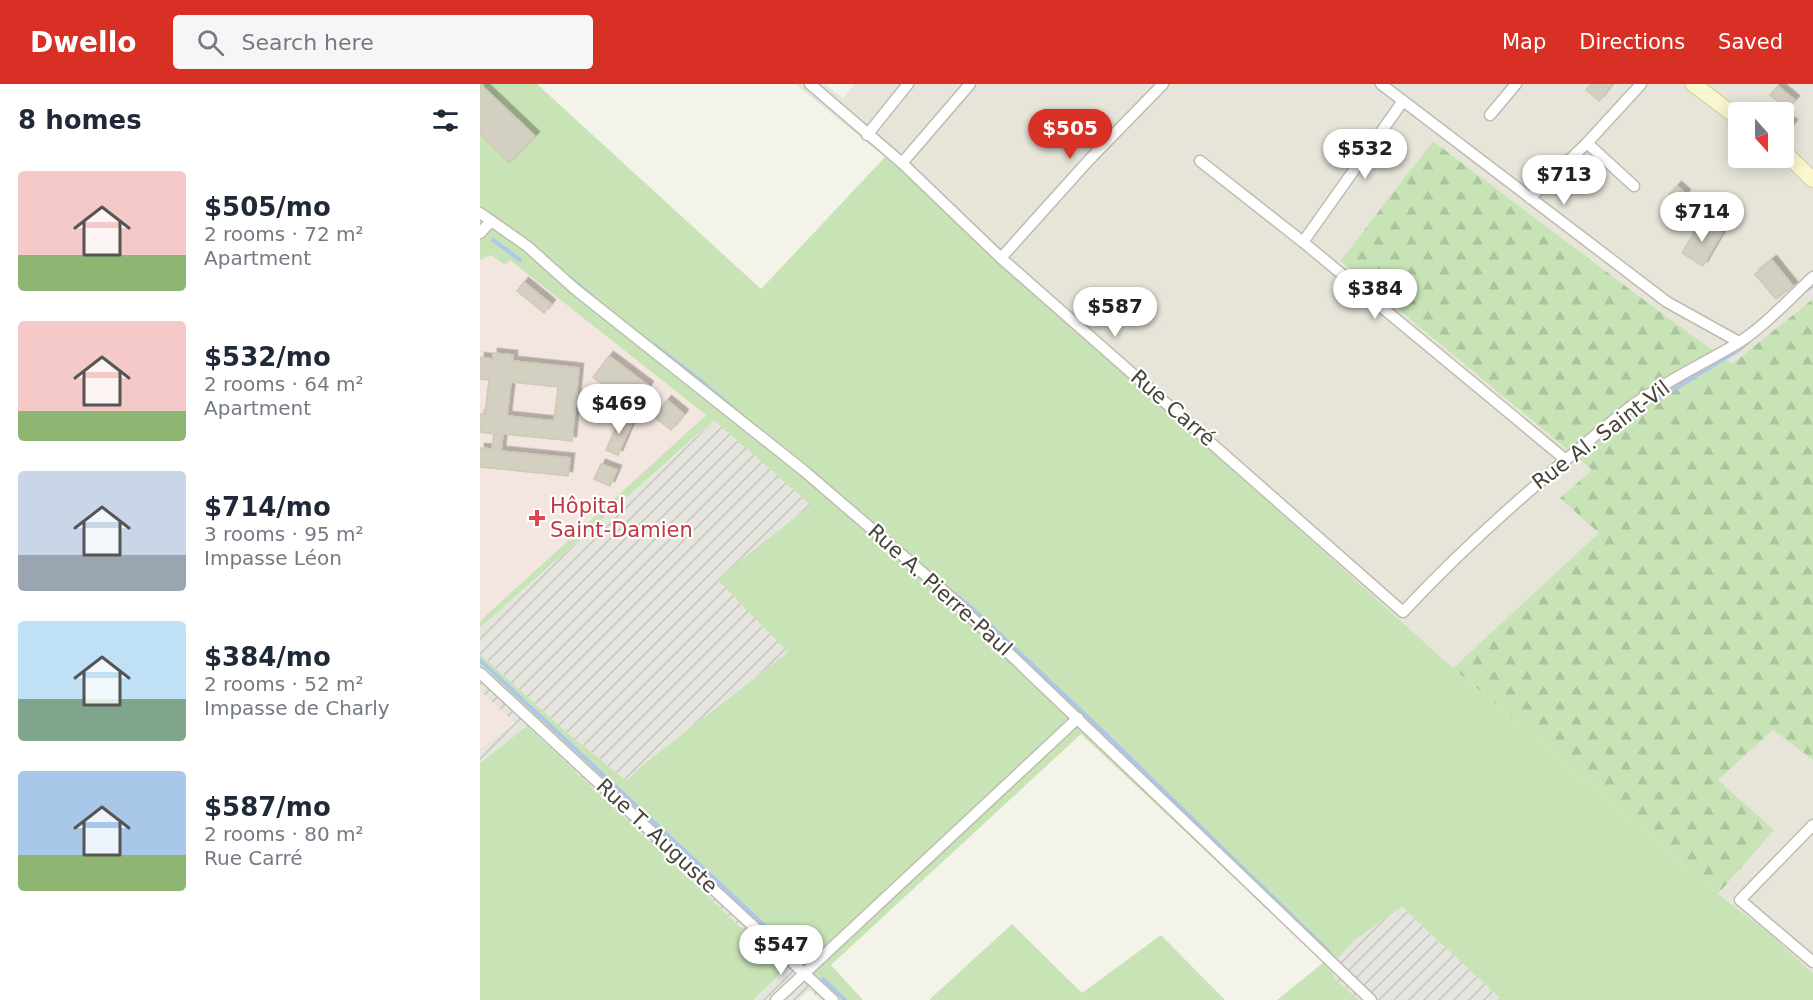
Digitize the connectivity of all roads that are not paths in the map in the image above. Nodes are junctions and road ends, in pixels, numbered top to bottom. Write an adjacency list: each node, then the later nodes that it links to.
1 (810, 84): 12 (street, Rue Carré)
2 (908, 84): 12 (street)
3 (970, 84): 16 (street)
4 (1163, 84): 24 (street)
5 (1381, 84): 9 (street)
6 (1516, 84): 11 (street)
7 (1641, 84): 13 (street)
8 (1693, 84): 10 (main road)
9 (1403, 101): 19 (street); 23 (street)
10 (1728, 110)
11 (1490, 115)
12 (867, 135): 16 (street, Rue Carré)
13 (1587, 143): 18 (street); 19 (street)
14 (1200, 161): 23 (street)
15 (1794, 162): 17 (main road)
16 (902, 163): 24 (street, Rue Carré)
17 (1813, 180)
18 (1634, 186)
19 (1530, 198): 26 (street)
20 (480, 213): 21 (street, Rue A. Pierre-Paul)
21 (490, 221): 22 (street); 30 (street, Rue A. Pierre-Paul)
22 (480, 233)
23 (1303, 242): 27 (street)
24 (1001, 258): 28 (street, Rue Carré)
25 (1813, 277): 26 (street, Rue Al. Saint-Vil)
26 (1739, 342): 27 (street, Rue Al. Saint-Vil)
27 (1566, 460): 28 (street, Rue Al. Saint-Vil)
28 (1403, 612)
29 (480, 673): 33 (street, Rue T. Auguste)
30 (1078, 718): 33 (street); 36 (street, Rue A. Pierre-Paul)
31 (1813, 825): 32 (street)
32 (1813, 962)
33 (805, 973): 34 (street); 35 (street, Rue T. Auguste)
34 (776, 1000)
35 (833, 1000)
36 (1371, 1000)

